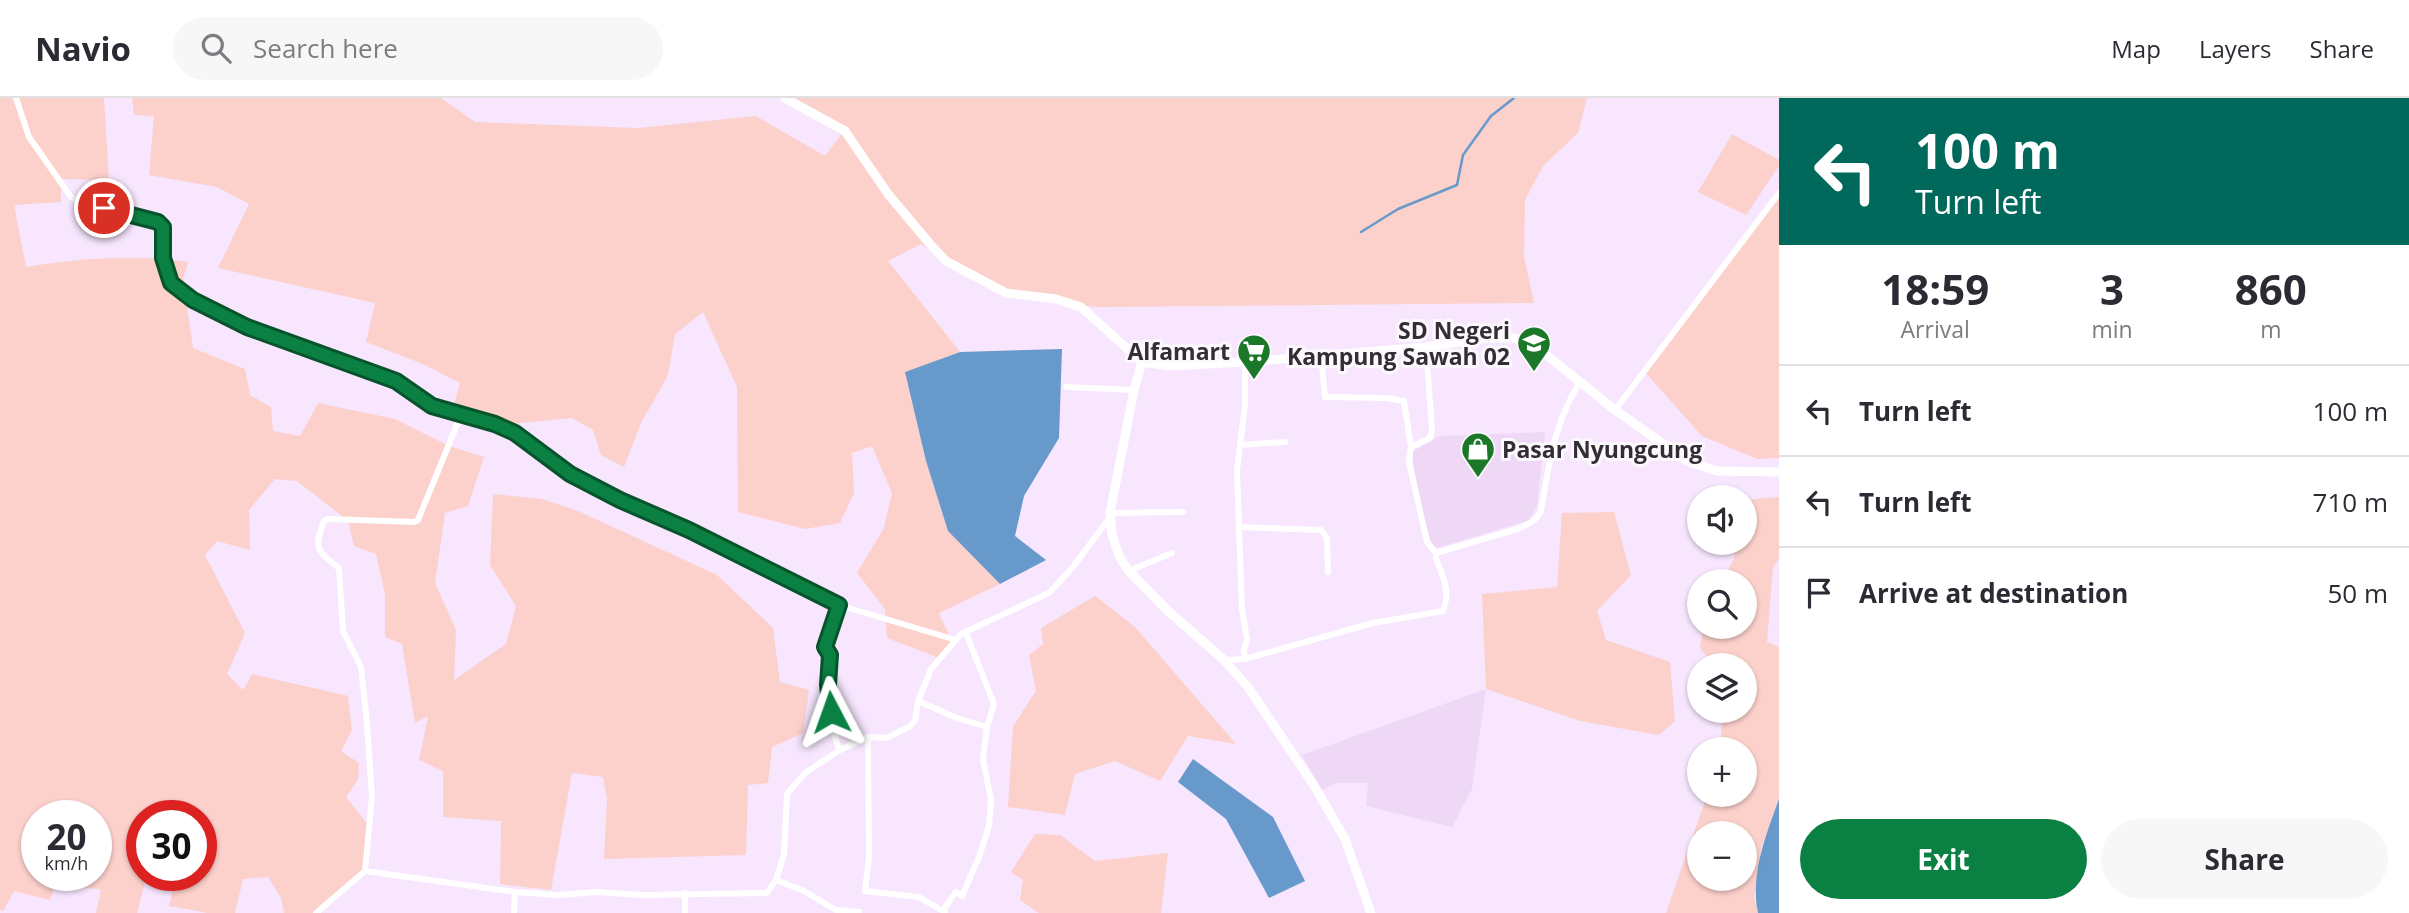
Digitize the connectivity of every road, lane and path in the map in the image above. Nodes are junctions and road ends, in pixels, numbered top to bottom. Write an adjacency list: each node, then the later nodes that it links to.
1 (16, 98): 12 (street)
2 (786, 98): 6 (main road)
3 (1779, 193): 11 (street)
4 (1426, 347): 5 (main road); 8 (main road); 15 (street)
5 (1321, 355): 7 (main road); 15 (street)
6 (1142, 362): 7 (main road); 10 (main road)
7 (1245, 362): 14 (street)
8 (1580, 382): 11 (main road); 21 (street)
9 (1066, 387): 10 (street)
10 (1134, 390): 18 (main road)
11 (1615, 410): 16 (main road)
12 (461, 415): 24 (street); 33 (street)
13 (1285, 442): 14 (street)
14 (1240, 445): 19 (street)
15 (1411, 447): 21 (street)
16 (1779, 472)
17 (1183, 512): 18 (street)
18 (1110, 515): 22 (main road); 25 (street)
19 (1239, 527): 23 (street); 27 (street)
20 (1172, 553): 22 (street)
21 (1436, 553): 27 (street)
22 (1129, 571): 28 (main road)
23 (1328, 572)
24 (839, 605): 26 (street); 32 (street)
25 (966, 633): 26 (street); 30 (street)
26 (956, 640): 29 (street)
27 (1245, 659): 28 (street)
28 (1224, 660): 42 (main road)
29 (918, 701): 30 (street); 31 (street)
30 (987, 727): 38 (street)
31 (868, 737): 32 (street); 38 (street)
32 (840, 750): 34 (street)
33 (365, 871): 35 (street); 39 (street)
34 (776, 880): 36 (street); 37 (street)
35 (515, 892): 36 (street); 40 (street)
36 (685, 893): 41 (street)
37 (859, 912)
38 (944, 912)
39 (316, 913)
40 (514, 913)
41 (685, 913)
42 (1371, 913)

